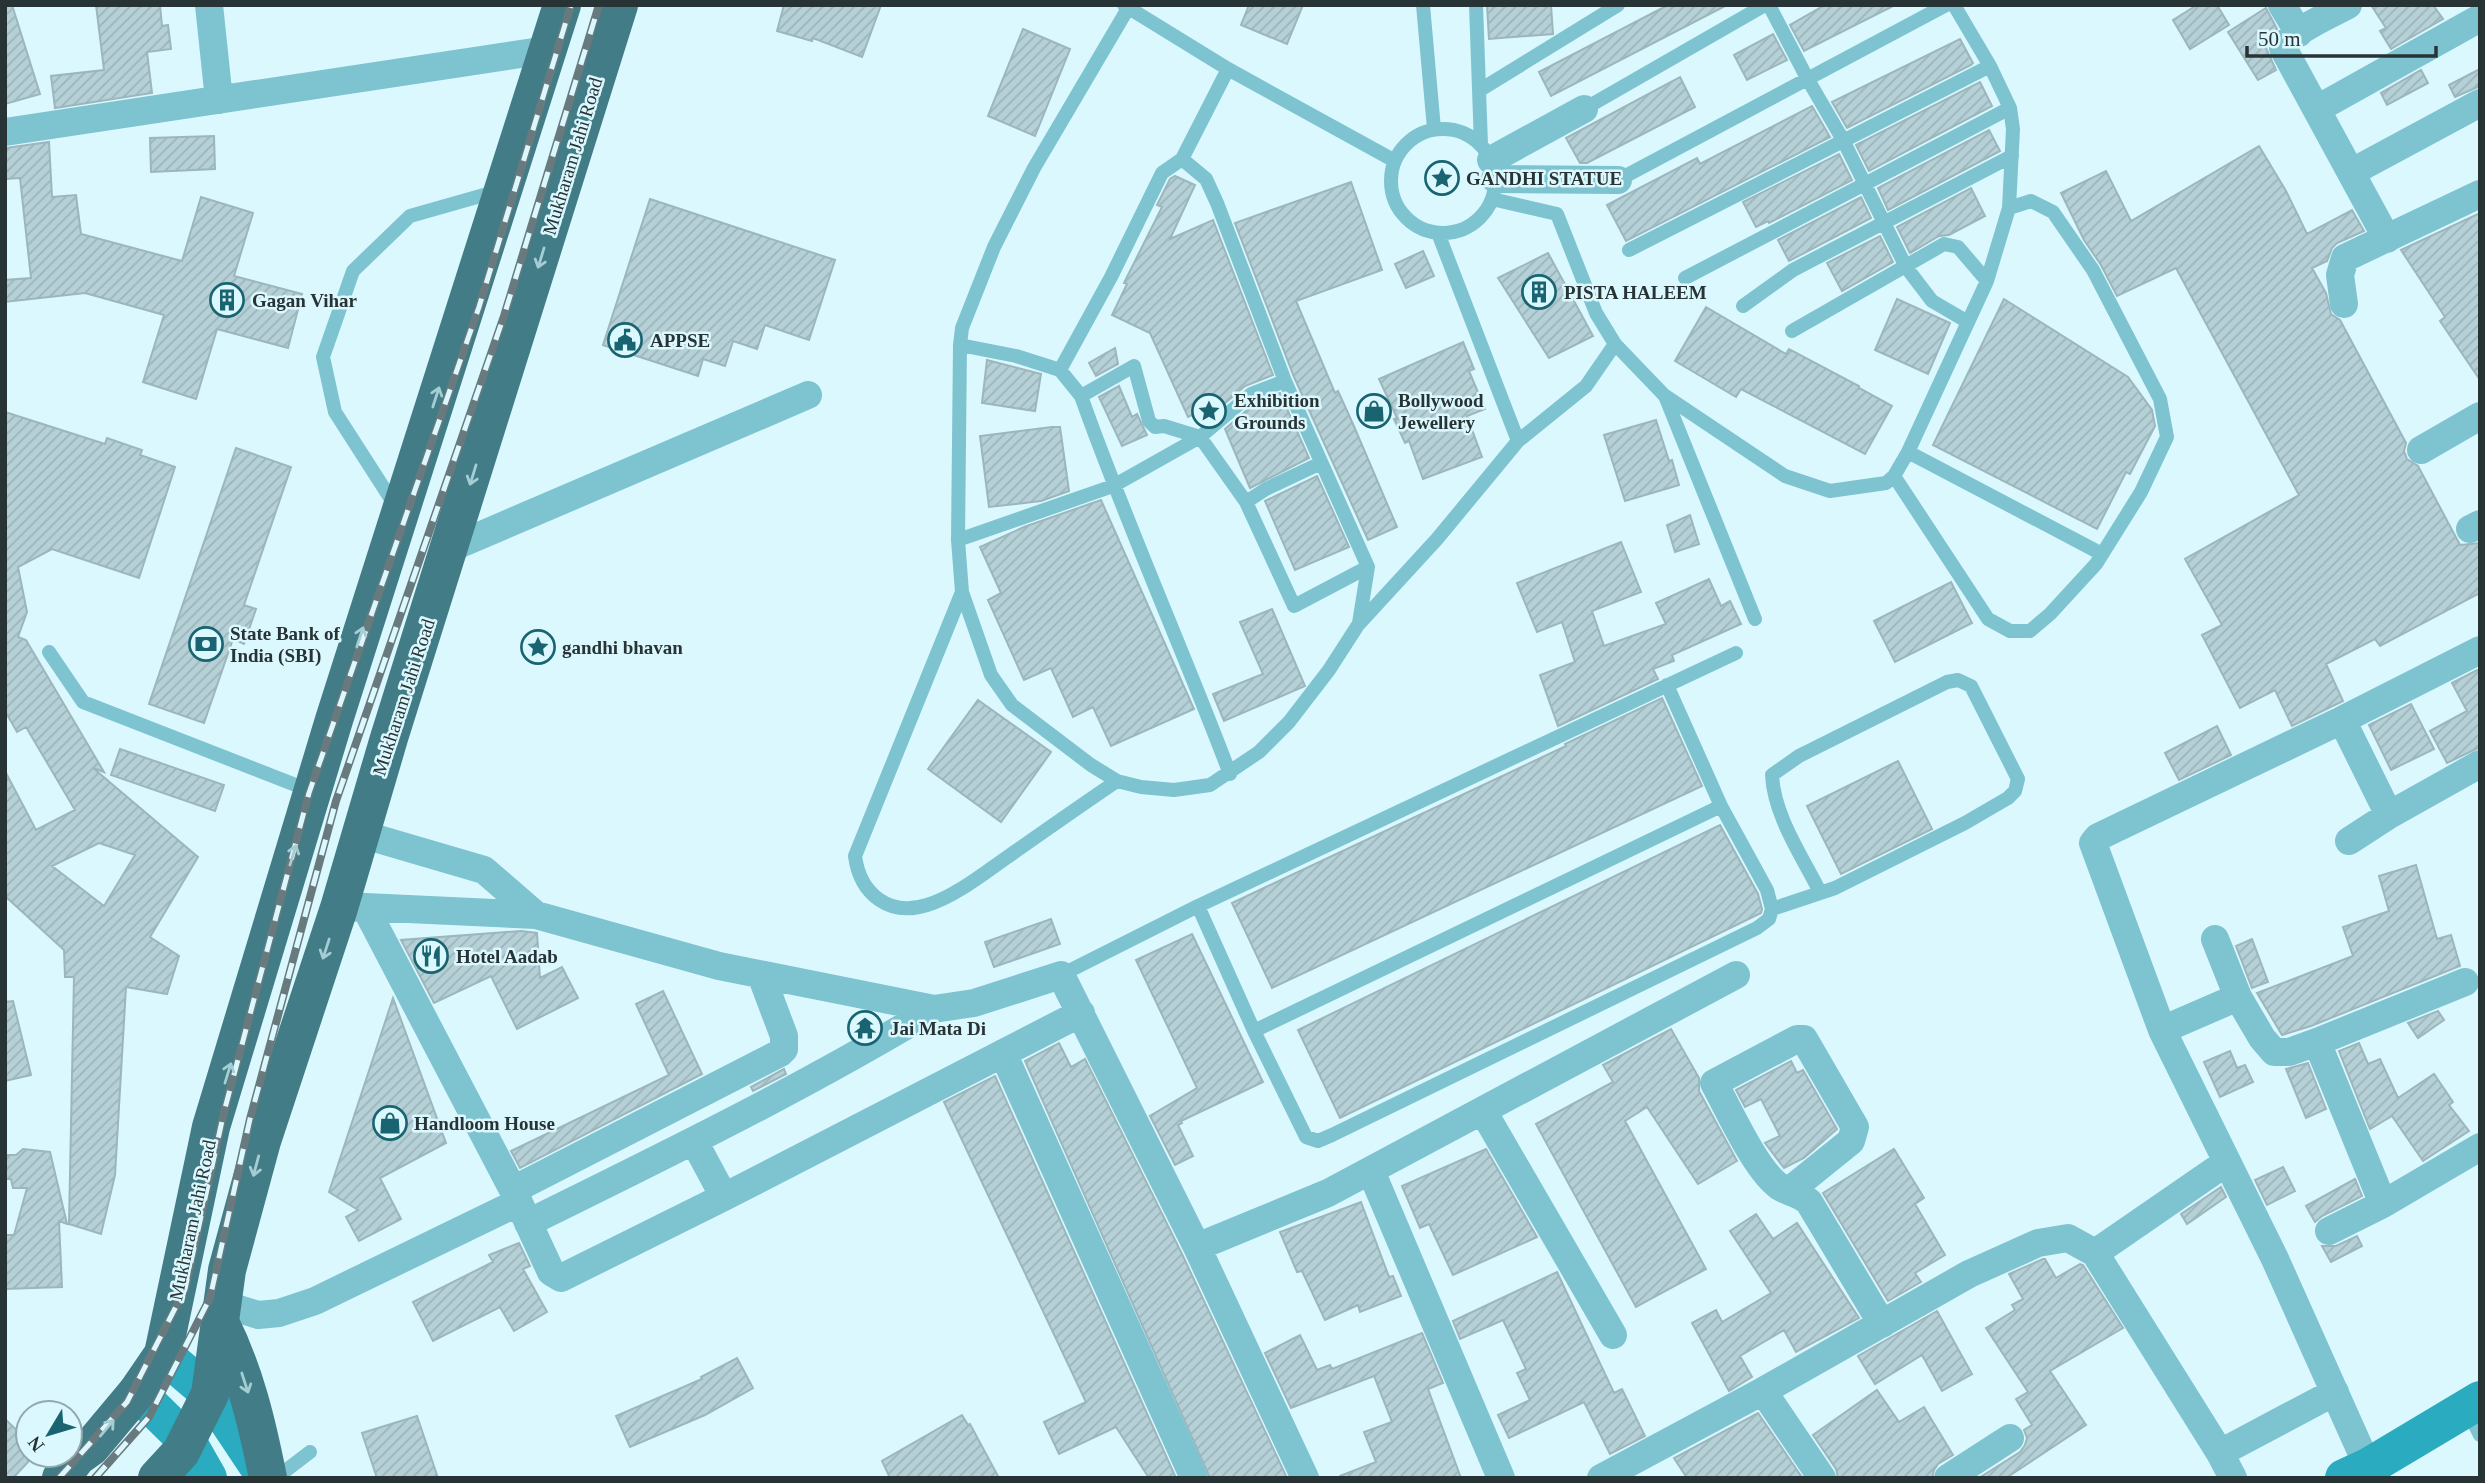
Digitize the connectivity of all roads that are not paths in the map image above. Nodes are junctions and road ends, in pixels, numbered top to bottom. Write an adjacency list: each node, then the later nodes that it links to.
1 (209, 5): 20 (street)
2 (562, 5): 15 (highway, Mukharam Jahi Road)
3 (619, 5): 52 (highway, Mukharam Jahi Road, one-way to 52)
4 (1423, 5): 25 (lane)
5 (1476, 5): 19 (lane)
6 (1618, 5): 19 (lane)
7 (1767, 5): 18 (lane); 23 (lane)
8 (1946, 5): 18 (lane)
9 (1954, 5): 16 (lane)
10 (2282, 5): 14 (street)
11 (2348, 5): 14 (street)
12 (1127, 6): 17 (lane); 51 (lane)
13 (2480, 18): 24 (street)
14 (2299, 33): 24 (street)
15 (547, 50): 20 (street); 35 (highway, Mukharam Jahi Road)
16 (1990, 65): 22 (lane); 27 (lane)
17 (1228, 69): 29 (lane); 30 (lane)
18 (1807, 78): 27 (lane); 33 (lane)
19 (1480, 90): 31 (lane)
20 (219, 100): 26 (street)
21 (2480, 103): 32 (street)
22 (2010, 108): 28 (lane); 34 (lane)
23 (1584, 109): 31 (street)
24 (2317, 109): 32 (street)
25 (1434, 129): 30 (lane); 31 (lane)
26 (5, 132)
27 (1843, 140): 34 (lane); 41 (lane)
28 (2012, 156): 37 (lane); 38 (lane)
29 (1182, 159): 53 (lane); 54 (lane)
30 (1395, 161): 39 (lane)
31 (1490, 171): 33 (street); 39 (lane); 50 (lane)
32 (2352, 172): 40 (street)
33 (1618, 180)
34 (1866, 184): 38 (lane); 43 (lane)
35 (502, 189): 49 (highway, Mukharam Jahi Road); 67 (lane)
36 (2480, 194): 40 (street)
37 (2010, 208): 44 (lane); 70 (lane)
38 (1886, 223): 42 (lane); 46 (lane)
39 (1438, 233): 60 (lane)
40 (2387, 239): 45 (street)
41 (1629, 250)
42 (1906, 267): 44 (lane); 47 (lane); 48 (lane)
43 (1685, 278)
44 (1987, 281): 47 (lane)
45 (2344, 304)
46 (1743, 306)
47 (1968, 322): 62 (lane)
48 (1793, 331)
49 (453, 344): 52 (highway); 67 (highway, Mukharam Jahi Road, one-way to 49)
50 (1615, 344): 56 (lane); 60 (lane)
51 (960, 345): 53 (lane); 68 (lane)
52 (509, 360): 69 (highway, Mukharam Jahi Road, one-way to 69)
53 (1060, 370): 57 (lane)
54 (1285, 381): 59 (lane); 63 (lane)
55 (808, 395): 69 (street)
56 (1664, 395): 64 (lane); 73 (lane)
57 (1081, 396): 59 (lane); 65 (lane)
58 (2480, 416): 61 (street)
59 (1200, 437): 65 (lane); 66 (lane)
60 (1518, 441): 74 (lane)
61 (2421, 450)
62 (1908, 452): 64 (lane); 70 (lane)
63 (1321, 463): 66 (lane); 71 (lane)
64 (1894, 476): 70 (lane)
65 (1113, 486): 68 (lane); 81 (lane)
66 (1246, 502): 71 (lane)
67 (400, 513): 83 (highway, Mukharam Jahi Road, one-way to 67)
68 (958, 540): 72 (lane)
69 (451, 548): 86 (highway, Mukharam Jahi Road)
70 (2102, 554)
71 (1368, 567): 74 (lane)
72 (962, 592): 82 (lane); 82 (lane)
73 (1755, 619)
74 (1359, 625): 81 (lane)
75 (2480, 650): 79 (street)
76 (49, 652): 83 (lane)
77 (1736, 653): 78 (lane)
78 (1667, 685): 84 (lane); 89 (lane)
79 (2342, 720): 85 (street); 101 (street)
80 (2480, 764): 85 (street)
81 (1230, 774): 82 (lane)
82 (1117, 780)
83 (312, 792): 120 (highway, Mukharam Jahi Road, one-way to 83)
84 (1721, 806): 91 (lane); 102 (lane)
85 (2389, 815): 87 (street)
86 (361, 834): 90 (highway, Mukharam Jahi Road); 92 (street)
87 (2349, 841)
88 (1820, 892): 88 (lane); 91 (lane)
89 (1198, 906): 95 (lane); 102 (lane)
90 (352, 908): 92 (street); 113 (street); 117 (highway, Mukharam Jahi Road, one-way to 117)
91 (1772, 909): 102 (lane)
92 (536, 915): 94 (street)
93 (2215, 939): 98 (street)
94 (761, 975): 99 (street); 113 (street)
95 (1061, 975): 99 (street); 100 (street)
96 (1736, 975): 105 (street)
97 (2465, 982): 103 (street)
98 (2238, 997): 101 (street); 103 (street)
99 (934, 1009): 106 (street)
100 (1081, 1013): 104 (street); 115 (street)
101 (2162, 1030): 108 (street)
102 (1254, 1031)
103 (2318, 1042): 112 (street)
104 (1003, 1053): 111 (street); 136 (street)
105 (1483, 1111): 109 (street); 119 (street)
106 (694, 1142): 111 (street); 113 (street)
107 (2480, 1147): 112 (street)
108 (2227, 1162): 116 (street); 123 (street)
109 (1371, 1171): 115 (street); 138 (street)
110 (1789, 1191): 110 (street); 118 (street)
111 (724, 1197): 113 (street)
112 (2383, 1204): 114 (street)
113 (520, 1205): 117 (street)
114 (2329, 1231)
115 (1197, 1247): 137 (street)
116 (2095, 1253): 118 (street); 129 (street)
117 (221, 1312): 124 (highway, Mukharam Jahi Road); 134 (highway, one-way to 134)
118 (1882, 1324): 121 (street)
119 (1613, 1335)
120 (163, 1354): 122 (highway); 124 (main road)
121 (1763, 1391): 139 (street); 140 (street)
122 (137, 1392): 127 (main road); 131 (highway, one-way to 122)
123 (2335, 1392): 129 (street); 130 (street)
124 (210, 1394): 127 (highway, Mukharam Jahi Road); 134 (main road)
125 (2475, 1414): 130 (main road)
126 (2010, 1438): 141 (street)
127 (187, 1441): 132 (highway, Mukharam Jahi Road); 133 (main road)
128 (310, 1452): 135 (lane)
129 (2220, 1453): 142 (street)
130 (2356, 1472)
131 (61, 1478)
132 (157, 1478)
133 (208, 1478)
134 (267, 1478)
135 (276, 1478)
136 (1194, 1478)
137 (1306, 1478)
138 (1501, 1478)
139 (1601, 1478)
140 (1822, 1478)
141 (1948, 1478)
142 (2234, 1478)

